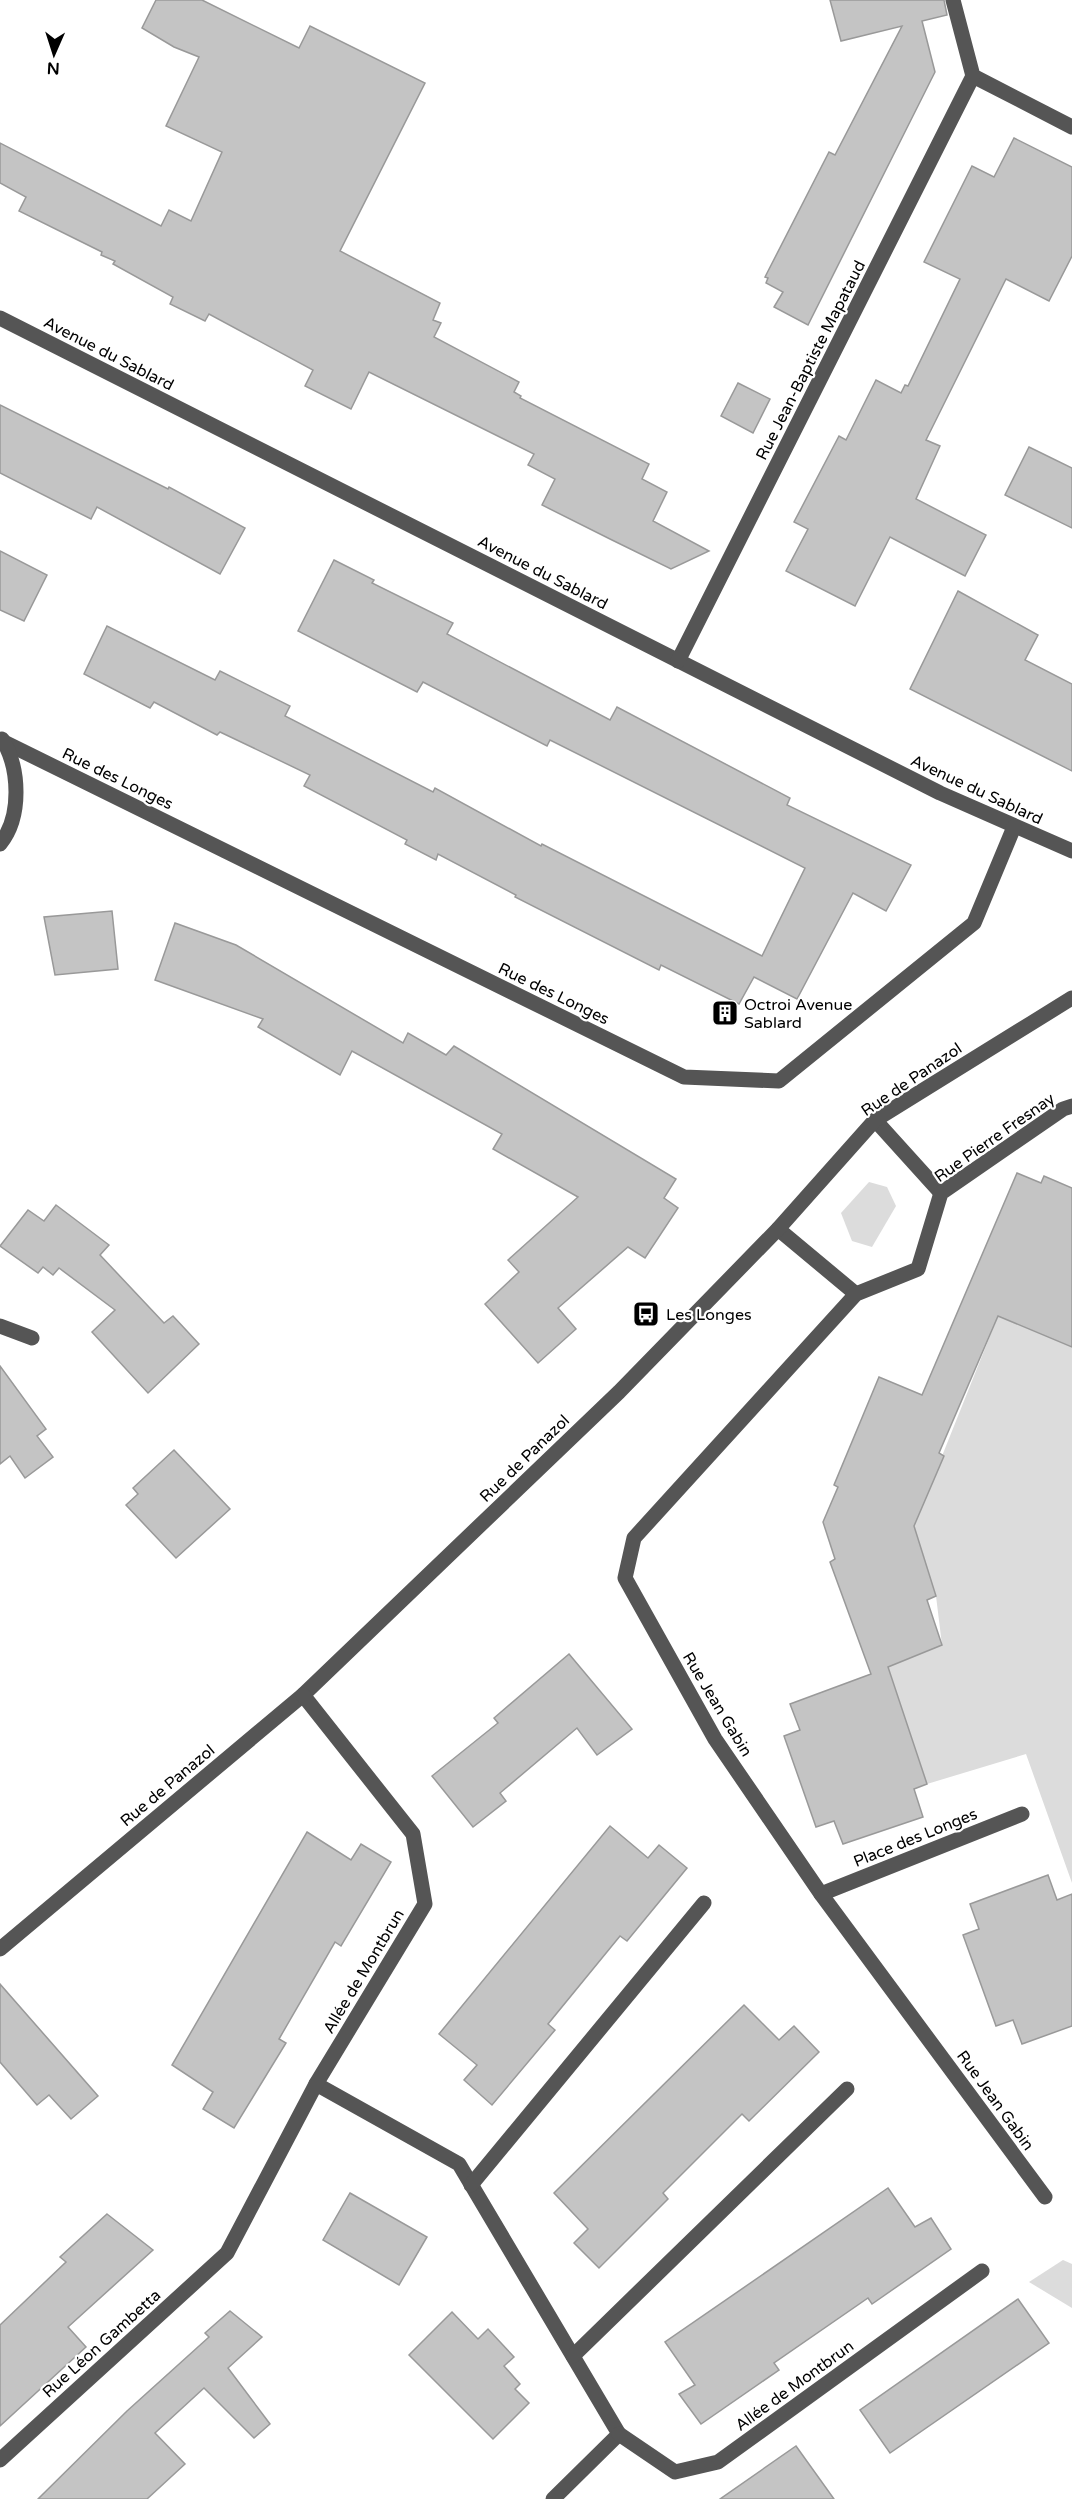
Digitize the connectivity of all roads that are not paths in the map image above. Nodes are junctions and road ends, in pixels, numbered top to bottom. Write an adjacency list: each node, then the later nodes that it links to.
1 (953, 0): 2 (street)
2 (973, 76): 3 (street); 5 (street, Rue Jean-Baptiste Mapataud)
3 (1072, 127)
4 (0, 318): 5 (street, Avenue du Sablard)
5 (678, 661): 7 (street, Avenue du Sablard)
6 (2, 739): 7 (street, Rue des Longes); 8 (street, Rue des Longes)
7 (1014, 827): 9 (street, Avenue du Sablard)
8 (0, 844)
9 (1072, 851)
10 (1072, 998): 12 (street, Rue de Panazol)
11 (1072, 1106): 13 (street, Rue Pierre Fresnay)
12 (875, 1120): 13 (street); 14 (street, Rue de Panazol)
13 (941, 1193): 15 (street, Rue Pierre Fresnay)
14 (778, 1229): 16 (street); 19 (street, Rue de Panazol)
15 (918, 1269): 16 (street, Rue Jean Gabin)
16 (856, 1294): 21 (street, Rue Jean Gabin)
17 (0, 1326): 18 (street)
18 (32, 1338)
19 (303, 1695): 23 (street, Rue de Panazol); 24 (street, Allée de Montbrun)
20 (1023, 1814): 21 (street, Place des Longes)
21 (821, 1894): 27 (street, Rue Jean Gabin)
22 (704, 1903): 26 (street)
23 (0, 1949)
24 (316, 2084): 26 (street, Allée de Montbrun); 28 (street, Allée de Montbrun)
25 (848, 2089): 30 (street)
26 (471, 2185): 30 (street, Allée de Montbrun)
27 (1045, 2197)
28 (227, 2253): 32 (street, Rue Léon Gambetta)
29 (982, 2271): 31 (street, Allée de Montbrun)
30 (573, 2356): 31 (street, Allée de Montbrun)
31 (619, 2434): 33 (street)
32 (0, 2460)
33 (553, 2499)

